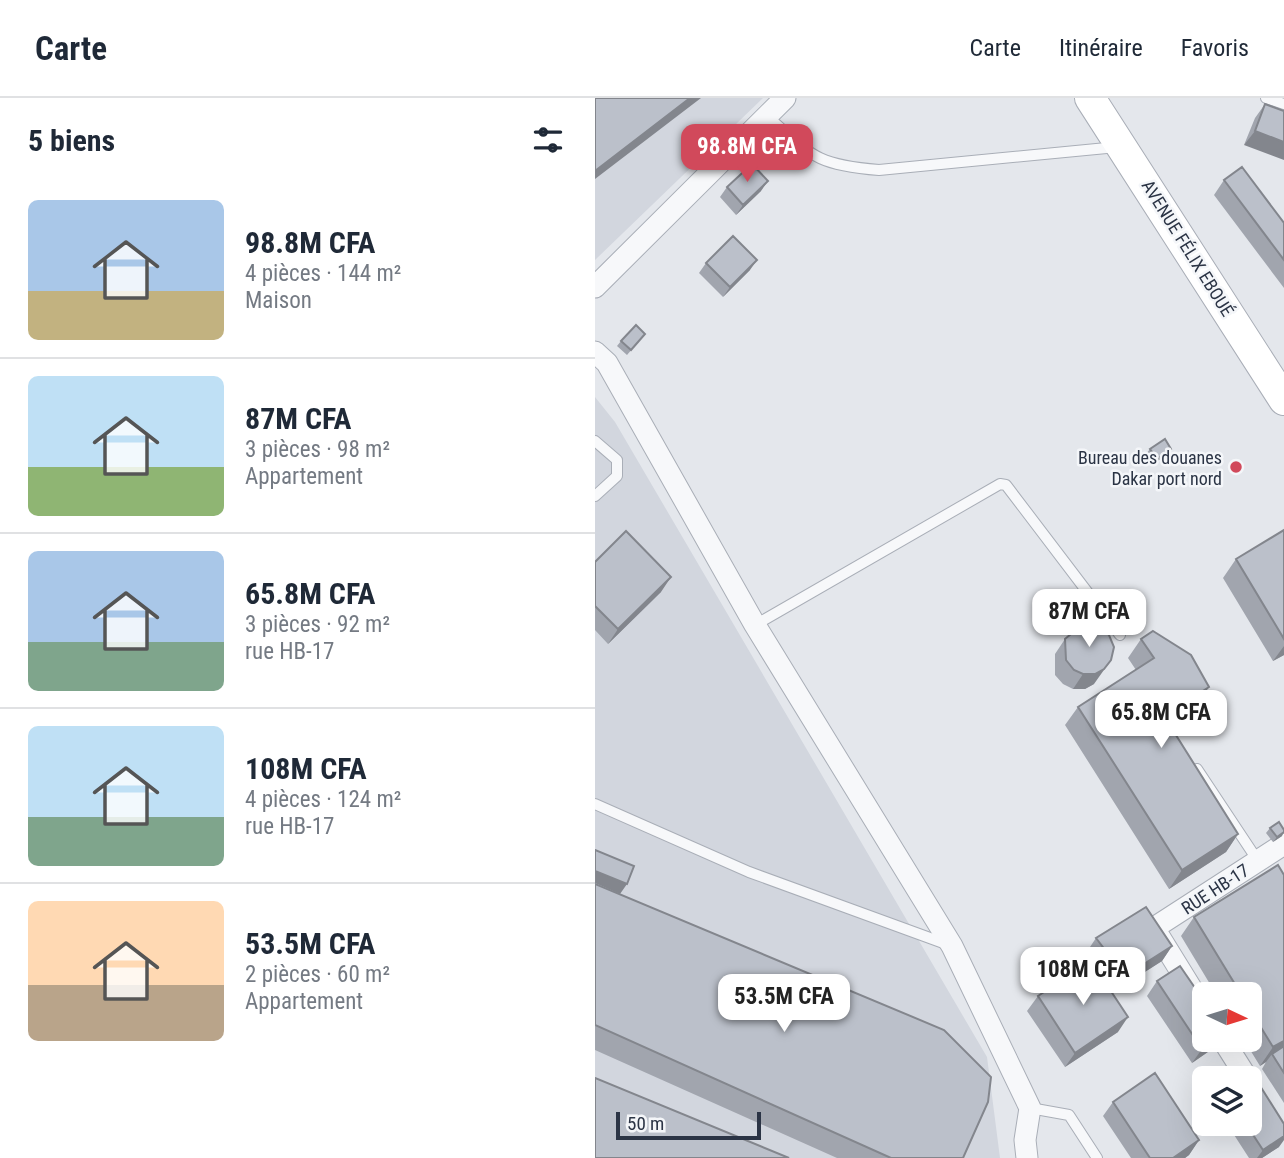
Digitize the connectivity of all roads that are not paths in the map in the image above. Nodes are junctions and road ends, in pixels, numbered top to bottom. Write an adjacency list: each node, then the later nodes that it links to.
1 (785, 98): 5 (street)
2 (1090, 98): 6 (street, AVENUE FÉLIX EBOUÉ)
3 (1266, 98): 4 (lane)
4 (1284, 104)
5 (767, 116): 6 (lane); 7 (street)
6 (1123, 146): 9 (street, AVENUE FÉLIX EBOUÉ)
7 (595, 287)
8 (595, 352): 12 (street)
9 (1284, 400)
10 (595, 441): 11 (lane)
11 (595, 496)
12 (755, 625): 13 (lane); 18 (street)
13 (1120, 635)
14 (1192, 762): 17 (lane)
15 (595, 804): 18 (lane)
16 (1284, 844): 17 (street, RUE HB-17)
17 (1258, 861): 19 (street, RUE HB-17)
18 (952, 946): 20 (street)
19 (1192, 990)
20 (1030, 1108): 21 (street); 22 (lane)
21 (1027, 1158)
22 (1097, 1158)

